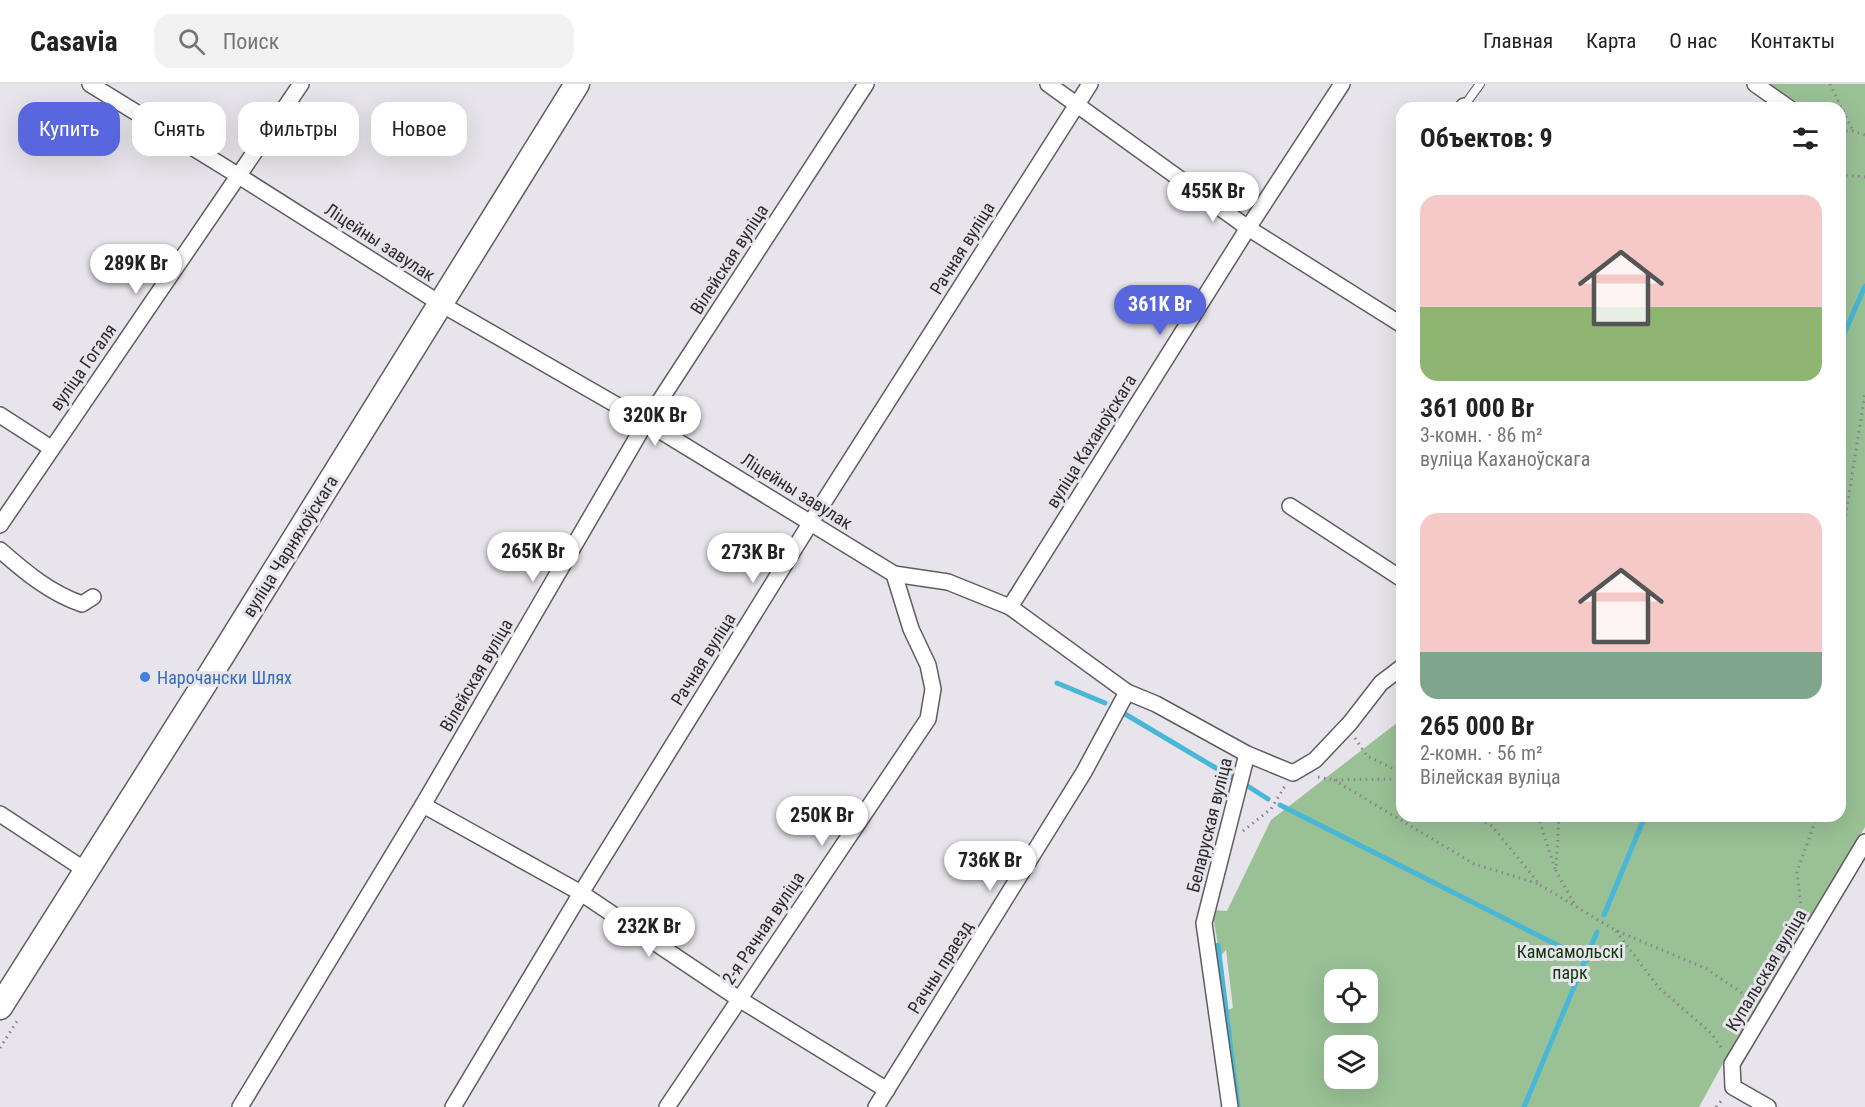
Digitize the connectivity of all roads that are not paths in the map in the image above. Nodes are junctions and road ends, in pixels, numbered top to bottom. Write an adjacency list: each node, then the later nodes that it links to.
1 (90, 84): 13 (street, Ліцейны завулак)
2 (301, 84): 13 (street, вуліца Гогаля)
3 (577, 84): 15 (main road, вуліца Чарняхоўскага)
4 (866, 84): 18 (street, Вілейская вуліца)
5 (1048, 84): 12 (street)
6 (1090, 84): 12 (street, Рачная вуліца)
7 (1342, 84): 14 (street, вуліца Каханоўскага)
8 (1480, 84): 10 (lane)
9 (1755, 84): 11 (street)
10 (1469, 102)
11 (1780, 102)
12 (1076, 104): 14 (street); 21 (street, Рачная вуліца)
13 (239, 176): 15 (street, Ліцейны завулак); 19 (street, вуліца Гогаля)
14 (1248, 228): 16 (street); 27 (street, вуліца Каханоўскага)
15 (441, 304): 18 (street, Ліцейны завулак); 34 (main road, вуліца Чарняхоўскага)
16 (1396, 321)
17 (0, 415): 19 (street)
18 (646, 422): 21 (street, Ліцейны завулак); 31 (street, Вілейская вуліца)
19 (51, 448): 22 (street, вуліца Гогаля)
20 (1290, 506): 25 (street)
21 (811, 522): 24 (street, Ліцейны завулак); 35 (street, Рачная вуліца)
22 (0, 525)
23 (0, 550): 26 (street)
24 (894, 574): 27 (street, Ліцейны завулак); 36 (street, 2-я Рачная вуліца)
25 (1396, 575)
26 (93, 597)
27 (1010, 607): 29 (street, Ліцейны завулак)
28 (1396, 672): 30 (street, Беларуская вуліца)
29 (1127, 692): 30 (street, Ліцейны завулак); 38 (street, Рачны праезд)
30 (1247, 754): 43 (street, Беларуская вуліца)
31 (423, 805): 35 (street); 39 (street, Вілейская вуліца)
32 (0, 814): 34 (street)
33 (1865, 842): 44 (street, Купальская вуліца)
34 (85, 870): 37 (main road, вуліца Чарняхоўскага)
35 (581, 893): 36 (street); 40 (street, Рачная вуліца)
36 (739, 999): 38 (street); 41 (street, 2-я Рачная вуліца)
37 (0, 1007)
38 (887, 1090): 42 (street, Рачны праезд)
39 (240, 1107)
40 (453, 1107)
41 (667, 1107)
42 (876, 1107)
43 (1230, 1107)
44 (1768, 1107)

